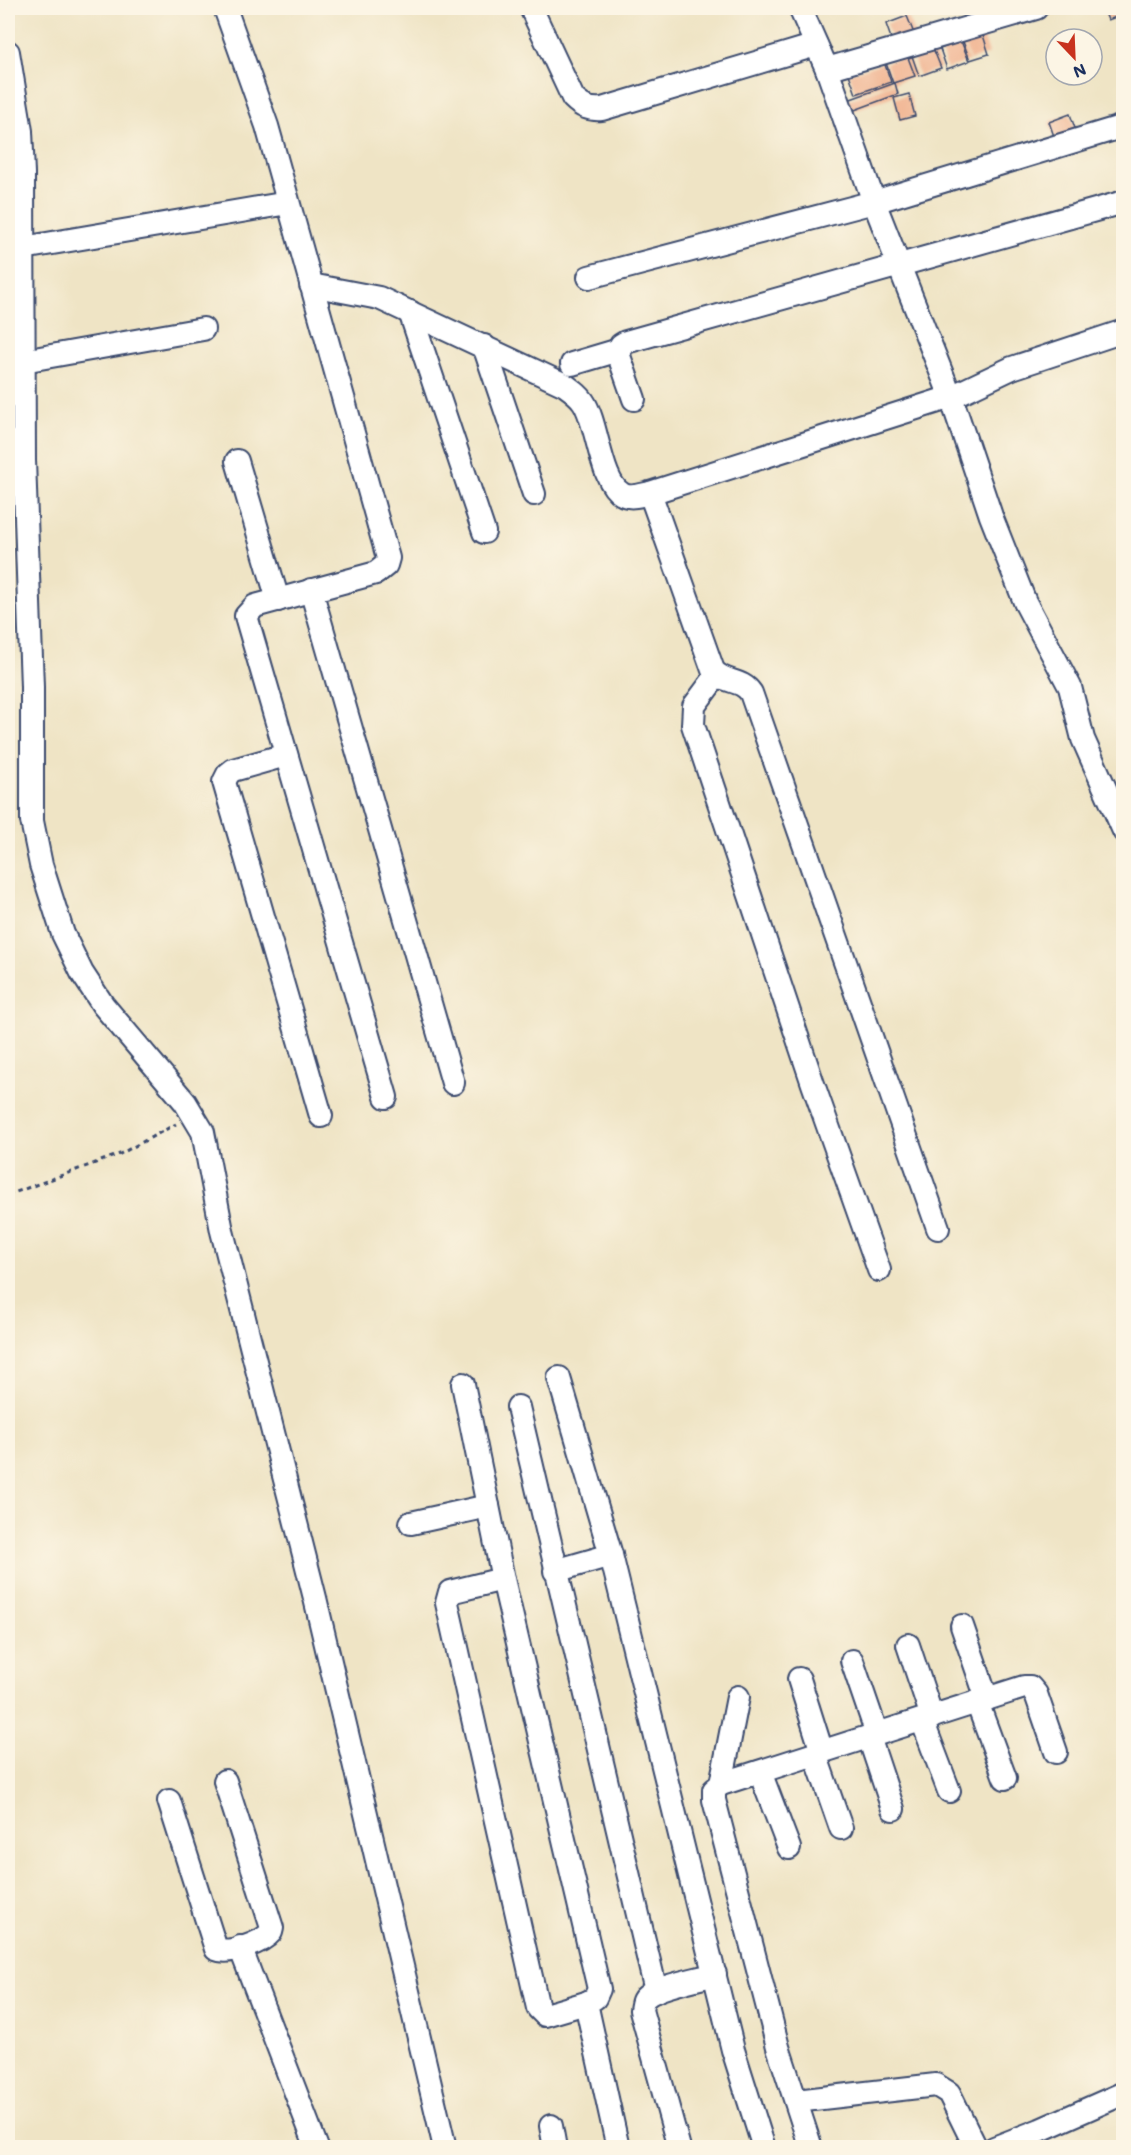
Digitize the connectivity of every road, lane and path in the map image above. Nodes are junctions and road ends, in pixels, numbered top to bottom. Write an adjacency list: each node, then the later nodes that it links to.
1 (225, 8): 11 (street)
2 (531, 8): 5 (street)
3 (800, 8): 5 (street)
4 (1036, 8): 7 (street)
5 (816, 45): 7 (street)
6 (8, 52): 12 (street)
7 (827, 69): 9 (street)
8 (1124, 126): 9 (street)
9 (874, 202): 13 (street); 14 (street)
10 (1124, 202): 13 (street)
11 (288, 203): 12 (street); 15 (street)
12 (23, 248): 21 (street)
13 (900, 267): 20 (street); 23 (street)
14 (589, 277)
15 (311, 285): 16 (street); 29 (street)
16 (410, 312): 19 (street); 28 (street)
17 (203, 329): 21 (street)
18 (1124, 331): 23 (street)
19 (484, 346): 26 (street); 27 (street)
20 (619, 350): 22 (street); 24 (street)
21 (23, 361): 36 (street)
22 (572, 364)
23 (951, 397): 26 (street); 33 (street)
24 (634, 399)
25 (237, 461): 30 (street)
26 (650, 493): 31 (street)
27 (534, 494)
28 (484, 532)
29 (311, 590): 30 (street); 34 (street)
30 (278, 600): 32 (street)
31 (717, 675): 39 (street); 40 (street)
32 (286, 755): 35 (street); 37 (street)
33 (1124, 831)
34 (453, 1083)
35 (386, 1097)
36 (193, 1114): 38 (path); 76 (street)
37 (321, 1116)
38 (8, 1195)
39 (938, 1228)
40 (879, 1270)
41 (559, 1378): 46 (street)
42 (463, 1384): 44 (street)
43 (518, 1407): 47 (street)
44 (488, 1506): 45 (street); 48 (street)
45 (411, 1523)
46 (611, 1555): 47 (street); 69 (street)
47 (555, 1571): 70 (street)
48 (503, 1579): 71 (street); 71 (street)
49 (962, 1626): 54 (street)
50 (908, 1645): 55 (street)
51 (852, 1661): 56 (street)
52 (799, 1679): 58 (street)
53 (738, 1696): 62 (street)
54 (982, 1700): 55 (street); 57 (street); 60 (street)
55 (927, 1718): 56 (street); 63 (street)
56 (873, 1736): 58 (street); 65 (street)
57 (1056, 1752)
58 (818, 1753): 59 (street); 66 (street)
59 (760, 1772): 62 (street); 67 (street)
60 (1005, 1778)
61 (225, 1781): 68 (street)
62 (721, 1784): 73 (street)
63 (949, 1791)
64 (169, 1801): 68 (street)
65 (893, 1809)
66 (841, 1828)
67 (789, 1848)
68 (240, 1947): 75 (street)
69 (715, 1974): 70 (street); 79 (street)
70 (656, 1991): 78 (street)
71 (586, 2003): 77 (street)
72 (1124, 2093): 74 (street)
73 (796, 2101): 80 (street); 81 (street)
74 (1044, 2139): 82 (street)
75 (317, 2148)
76 (445, 2148)
77 (618, 2148)
78 (679, 2148)
79 (764, 2148)
80 (810, 2148)
81 (976, 2148)
82 (994, 2148)

